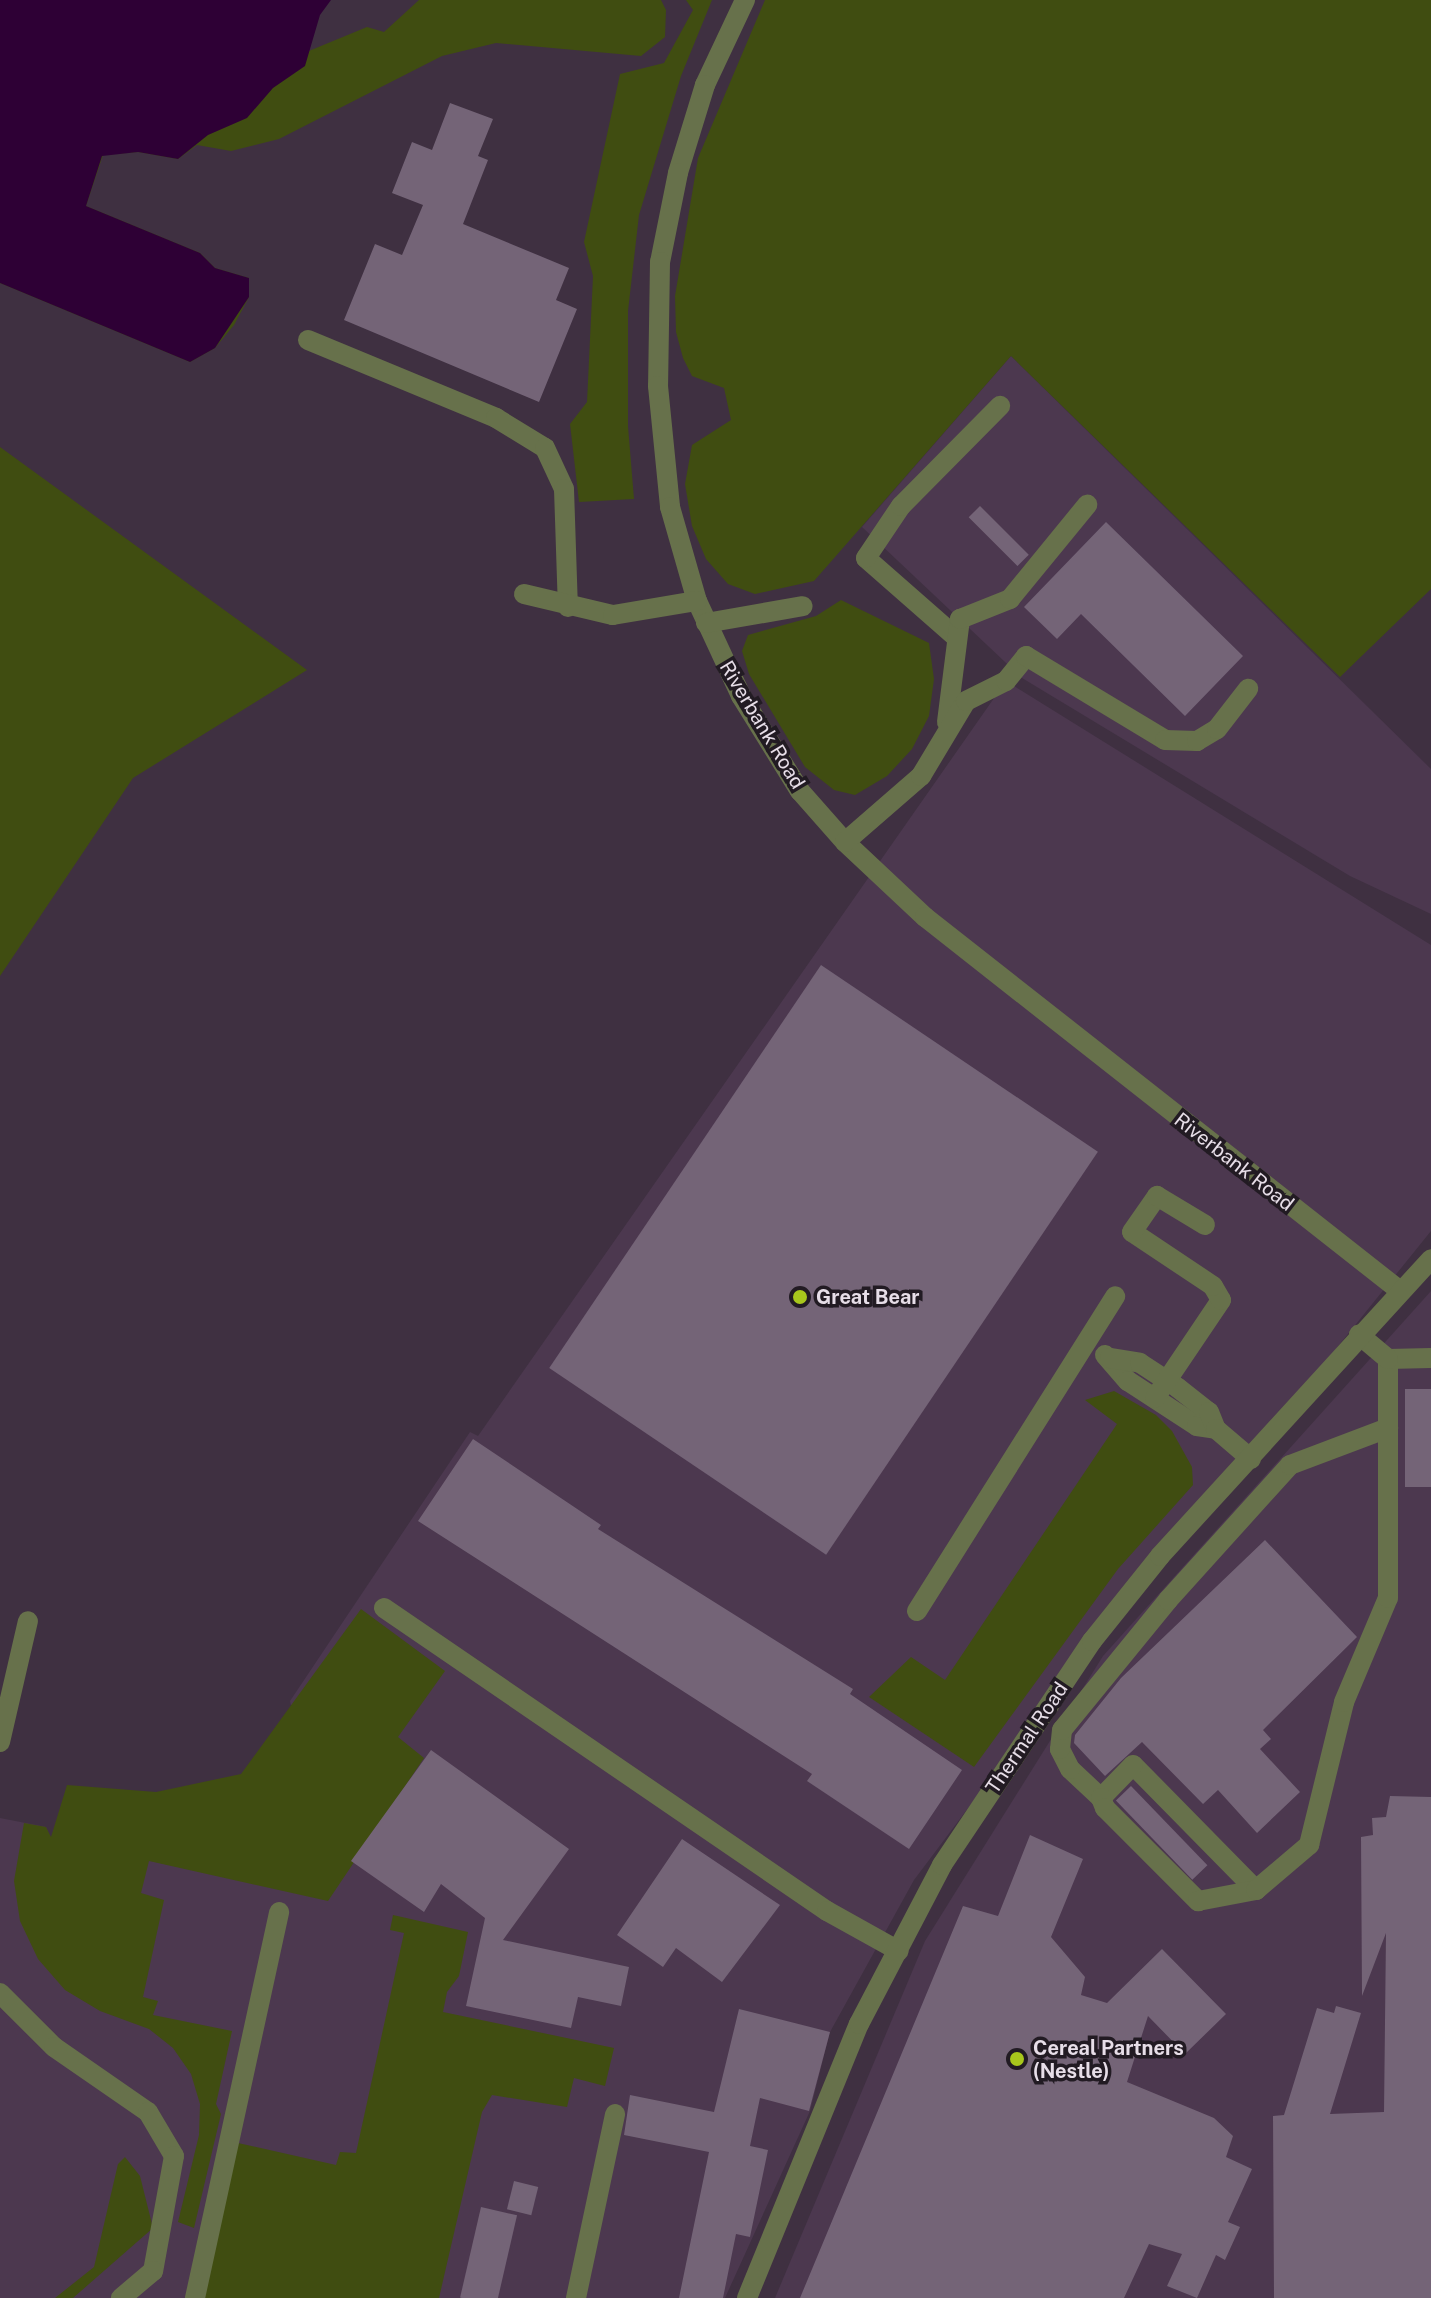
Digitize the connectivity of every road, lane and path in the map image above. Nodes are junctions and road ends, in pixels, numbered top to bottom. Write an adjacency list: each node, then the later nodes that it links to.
1 (745, 0): 6 (street, Riverbank Road)
2 (308, 340): 8 (street)
3 (1000, 406): 10 (street)
4 (1087, 505): 10 (street)
5 (524, 594): 8 (street)
6 (697, 601): 8 (street); 9 (street, Riverbank Road)
7 (803, 606): 9 (street)
8 (568, 607)
9 (706, 623): 13 (street, Riverbank Road)
10 (957, 638): 12 (street)
11 (1248, 689): 12 (street)
12 (944, 738): 13 (street)
13 (845, 842): 16 (street, Riverbank Road)
14 (1205, 1225): 22 (street)
15 (1431, 1259): 16 (street, Thermal Road)
16 (1399, 1290): 18 (street, Thermal Road)
17 (1115, 1296): 19 (street)
18 (1359, 1335): 21 (street); 24 (street, Thermal Road)
19 (1085, 1343): 22 (street); 26 (street)
20 (1431, 1358): 21 (street)
21 (1388, 1359): 23 (street)
22 (1160, 1389): 24 (street)
23 (1388, 1428): 29 (street); 30 (street)
24 (1251, 1459): 32 (street, Thermal Road)
25 (384, 1608): 32 (street)
26 (917, 1611)
27 (28, 1621): 28 (street)
28 (0, 1742)
29 (1101, 1798): 30 (street); 30 (street)
30 (1256, 1890)
31 (279, 1912): 36 (street)
32 (899, 1951): 38 (street, Thermal Road)
33 (0, 1993): 35 (street)
34 (615, 2114): 37 (street)
35 (121, 2298)
36 (195, 2298)
37 (576, 2298)
38 (747, 2298)

